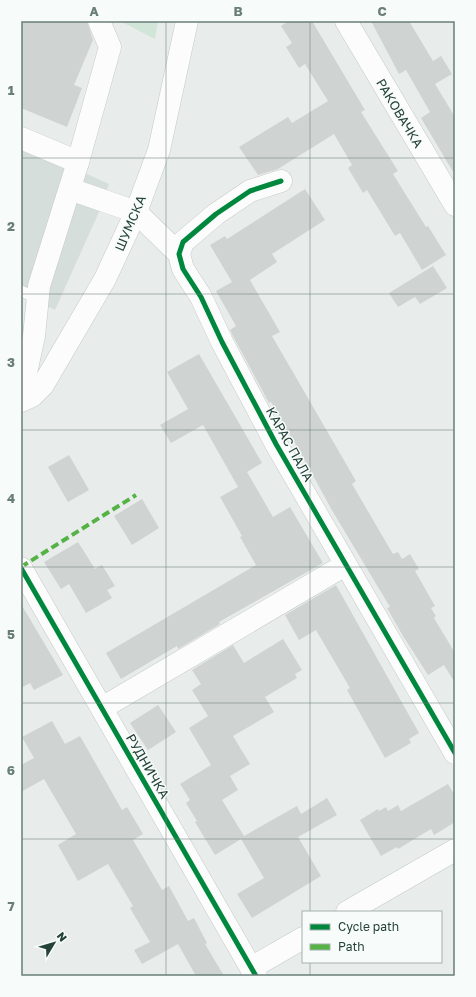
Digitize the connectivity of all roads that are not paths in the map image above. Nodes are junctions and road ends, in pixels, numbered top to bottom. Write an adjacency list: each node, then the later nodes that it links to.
1 (99, 21): 5 (street)
2 (187, 21): 9 (street, ШУМСКА)
3 (346, 21): 8 (street, РАКОВАЧКА)
4 (21, 138): 5 (street)
5 (78, 162): 7 (street)
6 (280, 180): 10 (street)
7 (70, 189): 9 (street); 11 (street)
8 (455, 205)
9 (136, 212): 10 (street); 13 (street, ШУМСКА)
10 (178, 254): 14 (street, КАРАС ПАЛА)
11 (29, 295): 12 (street)
12 (21, 396)
13 (21, 400)
14 (346, 565): 16 (street); 17 (street, КАРАС ПАЛА)
15 (21, 568): 16 (street, РУДНИЧКА)
16 (102, 708): 21 (street, РУДНИЧКА)
17 (455, 753)
18 (455, 850): 19 (street)
19 (349, 911)
20 (302, 939): 21 (street)
21 (254, 972)

